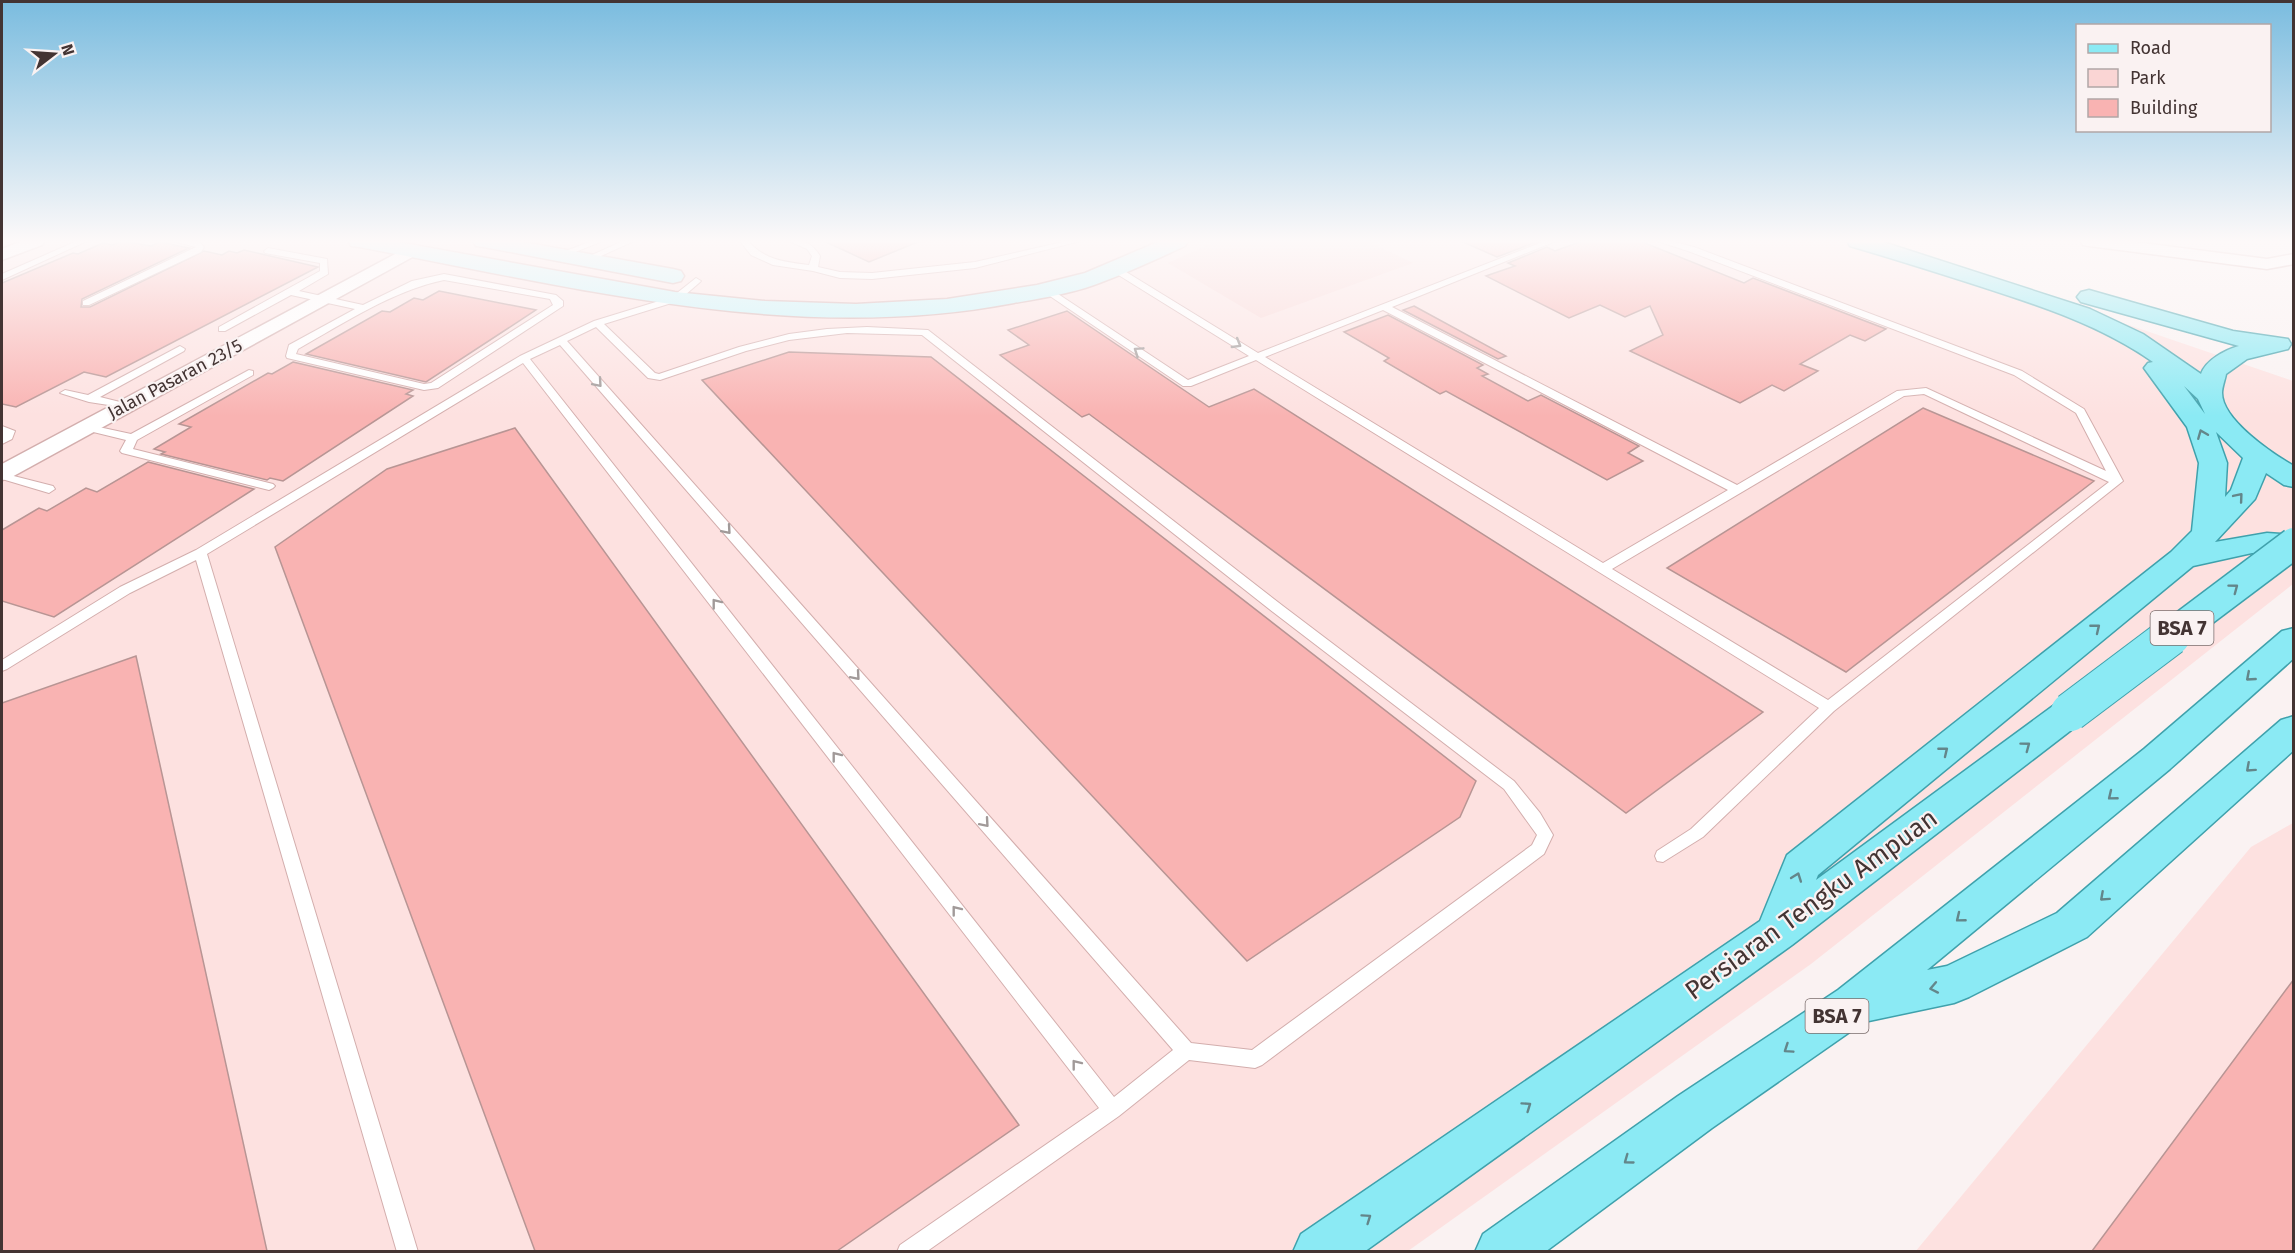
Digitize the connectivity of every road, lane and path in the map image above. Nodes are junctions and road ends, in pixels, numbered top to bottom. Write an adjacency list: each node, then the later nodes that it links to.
1 (93, 299): 16 (lane)
2 (276, 299): 21 (lane)
3 (321, 299): 31 (street, Jalan Pasaran 23/5)
4 (330, 299): 18 (lane)
5 (381, 299): 18 (lane)
6 (556, 299): 18 (lane)
7 (673, 299): 20 (lane)
8 (679, 299): 9 (main road)
9 (1002, 299)
10 (1060, 299): 25 (lane, one-way to 10)
11 (1164, 299): 25 (lane, one-way to 25)
12 (1401, 299): 17 (lane)
13 (1822, 299): 39 (lane)
14 (2042, 299): 19 (main road)
15 (2100, 299): 23 (main road)
16 (86, 303)
17 (1384, 306): 25 (lane); 42 (lane)
18 (364, 308)
19 (2098, 320): 29 (main road); 43 (main road, one-way to 19)
20 (597, 323): 22 (lane); 55 (lane)
21 (222, 329)
22 (560, 339): 26 (lane); 55 (lane, one-way to 55)
23 (2289, 339): 29 (main road)
24 (180, 349): 30 (lane)
25 (1257, 356): 47 (lane)
26 (524, 358): 45 (lane); 56 (lane, one-way to 26)
27 (249, 373): 34 (lane)
28 (65, 393): 30 (lane)
29 (2209, 395): 36 (main road)
30 (89, 399): 31 (lane)
31 (124, 406): 32 (street, Jalan Pasaran 23/5)
32 (85, 427): 34 (lane); 37 (street, Jalan Pasaran 23/5)
33 (2, 429): 35 (lane)
34 (133, 438): 40 (lane)
35 (2, 441)
36 (2257, 456): 38 (main road); 43 (main road, one-way to 36)
37 (2, 475): 41 (lane)
38 (2294, 479)
39 (2117, 481): 42 (lane); 50 (lane)
40 (269, 486)
41 (49, 489)
42 (1737, 490): 47 (lane)
43 (2207, 532): 46 (main road)
44 (2294, 543): 46 (main road); 53 (main road, Persiaran Tengku Ampuan / BSA 7, one-way to 44, bridge)
45 (200, 553): 49 (lane); 57 (lane)
46 (2182, 559): 53 (main road, one-way to 46)
47 (1603, 570): 50 (lane)
48 (2294, 639): 54 (main road, BSA 7, one-way to 54)
49 (2, 666)
50 (1829, 707): 52 (lane)
51 (2294, 729): 54 (main road, one-way to 54)
52 (1663, 856)
53 (1777, 932): 59 (main road, Persiaran Tengku Ampuan / BSA 7, one-way to 53)
54 (1854, 1004): 60 (main road, BSA 7, one-way to 60)
55 (1186, 1051): 56 (lane)
56 (1112, 1110): 58 (lane)
57 (408, 1251)
58 (907, 1251)
59 (1319, 1251)
60 (1501, 1251)

